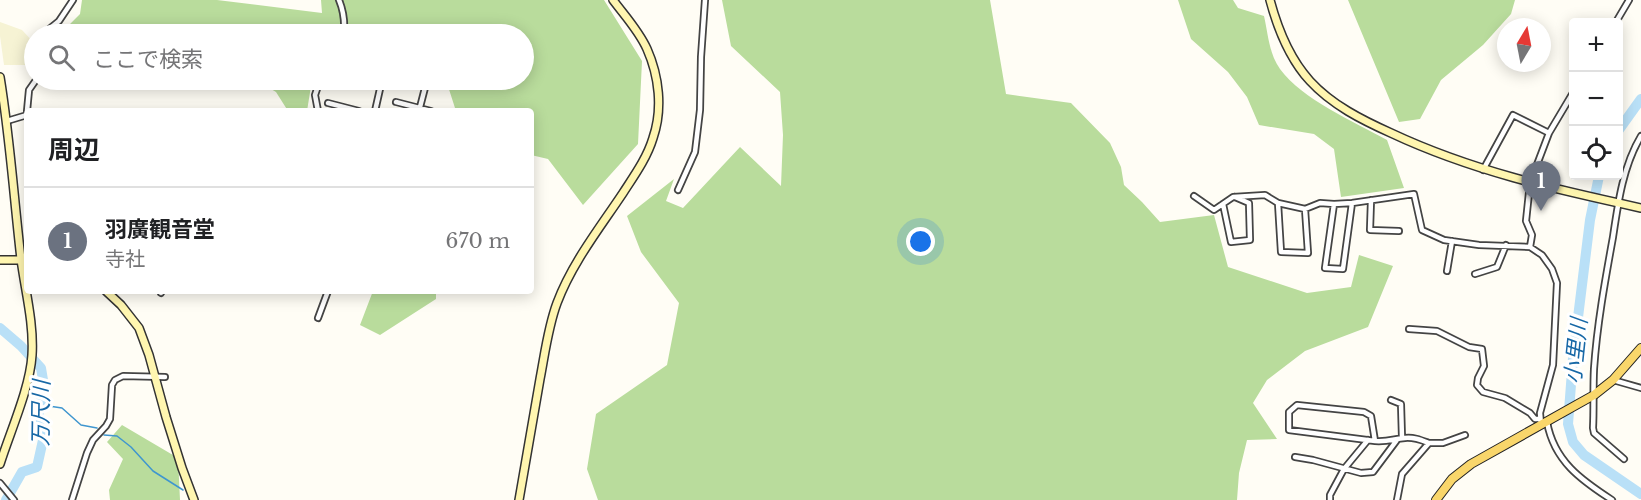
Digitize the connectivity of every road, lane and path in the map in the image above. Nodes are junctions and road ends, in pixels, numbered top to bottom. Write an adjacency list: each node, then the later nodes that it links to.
1 (73, 0): 8 (street)
2 (339, 0): 9 (street)
3 (613, 0): 75 (street)
4 (705, 0): 30 (street)
5 (1270, 0): 28 (street)
6 (1629, 0): 7 (street)
7 (1618, 18)
8 (55, 24)
9 (345, 24)
10 (0, 77): 25 (street)
11 (29, 90): 18 (street)
12 (317, 90): 19 (street)
13 (380, 90): 21 (street)
14 (425, 90): 23 (street)
15 (1569, 99): 26 (street)
16 (396, 102): 22 (street)
17 (328, 103): 20 (street)
18 (27, 108)
19 (317, 108)
20 (347, 108)
21 (376, 108)
22 (417, 108)
23 (420, 108)
24 (24, 114): 25 (street)
25 (7, 121): 45 (street)
26 (1549, 133): 28 (street); 29 (street)
27 (1641, 136): 36 (street)
28 (1483, 170): 29 (street)
29 (1530, 183): 36 (street); 44 (street)
30 (678, 190)
31 (1194, 196): 37 (street)
32 (1233, 196): 34 (street); 37 (street); 37 (street)
33 (1371, 200): 35 (street); 41 (street); 42 (street)
34 (1278, 203): 40 (street); 40 (street)
35 (1352, 203): 38 (street); 38 (street)
36 (1616, 203): 39 (street); 59 (street)
37 (1223, 204)
38 (1334, 204): 40 (street)
39 (1641, 208)
40 (1305, 209)
41 (1399, 231)
42 (1452, 241): 43 (street); 47 (street)
43 (1506, 245): 44 (street); 48 (street)
44 (1530, 246): 61 (street)
45 (24, 259): 46 (street)
46 (0, 260)
47 (1447, 271)
48 (1475, 274)
49 (28, 294): 69 (street)
50 (112, 294): 56 (street)
51 (327, 294): 52 (street)
52 (318, 318)
53 (1409, 329): 61 (street)
54 (1641, 348): 57 (main road)
55 (165, 377): 56 (street)
56 (156, 378): 73 (street); 74 (street)
57 (1613, 380): 58 (street); 59 (main road)
58 (1641, 388)
59 (1593, 396): 61 (main road); 68 (street)
60 (1391, 400): 63 (street)
61 (1545, 420): 78 (main road); 79 (street)
62 (1465, 435): 66 (street)
63 (1400, 438): 65 (street); 66 (street); 70 (street)
64 (1368, 440): 65 (street); 65 (street); 70 (street)
65 (1375, 441)
66 (1429, 442): 77 (street)
67 (1295, 457): 70 (street)
68 (1624, 459)
69 (0, 464)
70 (1344, 468): 76 (street)
71 (0, 483): 72 (street)
72 (14, 500)
73 (72, 500)
74 (194, 500)
75 (519, 500)
76 (1329, 500)
77 (1397, 500)
78 (1436, 500)
79 (1612, 500)

